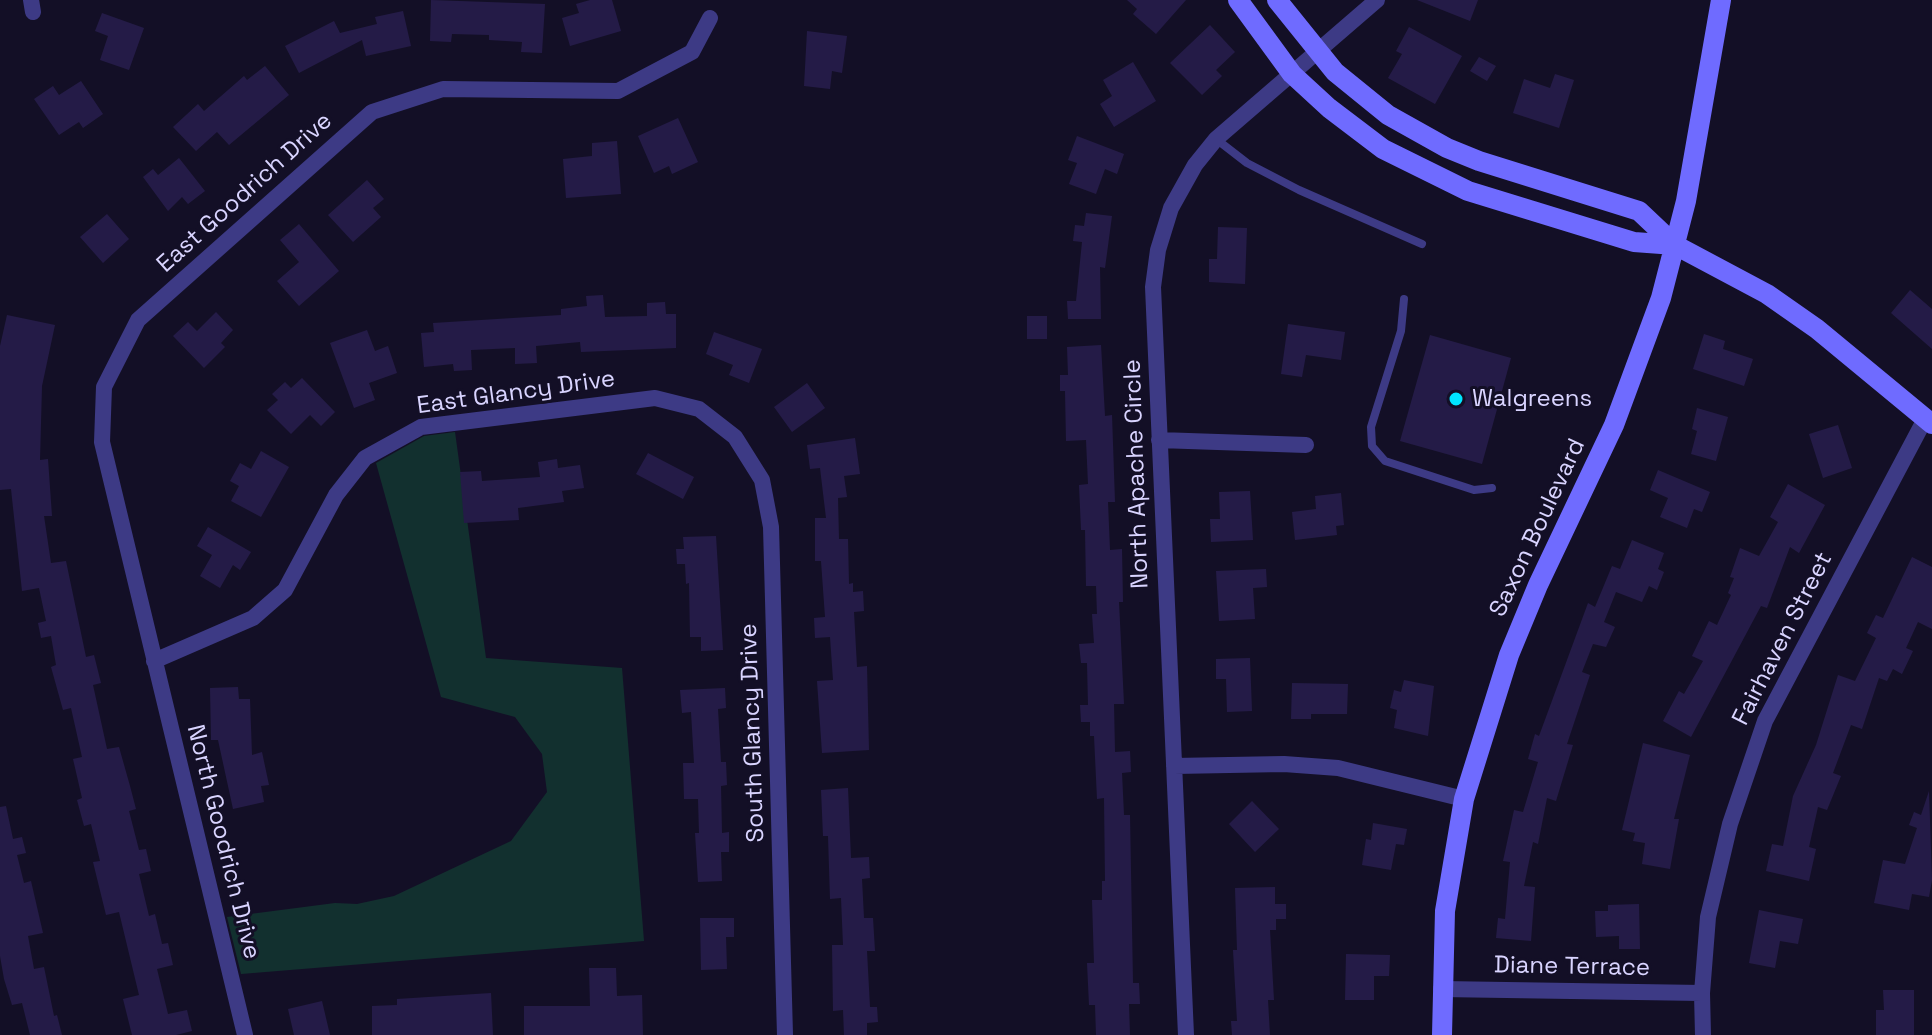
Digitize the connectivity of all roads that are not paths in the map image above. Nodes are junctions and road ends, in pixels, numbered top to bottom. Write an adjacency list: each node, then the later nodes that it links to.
1 (1238, 0): 7 (street)
2 (1277, 0): 6 (street)
3 (1377, 0): 6 (street, North Apache Circle)
4 (1721, 0): 10 (street, Saxon Boulevard)
5 (710, 18): 17 (street, East Goodrich Drive)
6 (1318, 52): 7 (street, North Apache Circle); 10 (street)
7 (1292, 74): 8 (street, North Apache Circle); 10 (street)
8 (1216, 139): 9 (lane); 14 (street, North Apache Circle)
9 (1422, 244)
10 (1675, 245): 12 (street); 19 (street, Saxon Boulevard)
11 (1404, 299): 16 (lane)
12 (1929, 421): 21 (street, Fairhaven Street)
13 (735, 437): 17 (street, East Glancy Drive); 23 (street, South Glancy Drive)
14 (1159, 440): 15 (street); 18 (street, North Apache Circle)
15 (1306, 445)
16 (1492, 488)
17 (154, 661): 22 (street, North Goodrich Drive)
18 (1174, 766): 19 (street); 24 (street, North Apache Circle)
19 (1464, 799): 20 (street, Saxon Boulevard)
20 (1441, 989): 21 (street, Diane Terrace); 25 (street, Saxon Boulevard)
21 (1702, 993): 26 (street, Fairhaven Street)
22 (245, 1035)
23 (785, 1035)
24 (1186, 1035)
25 (1442, 1035)
26 (1703, 1035)

